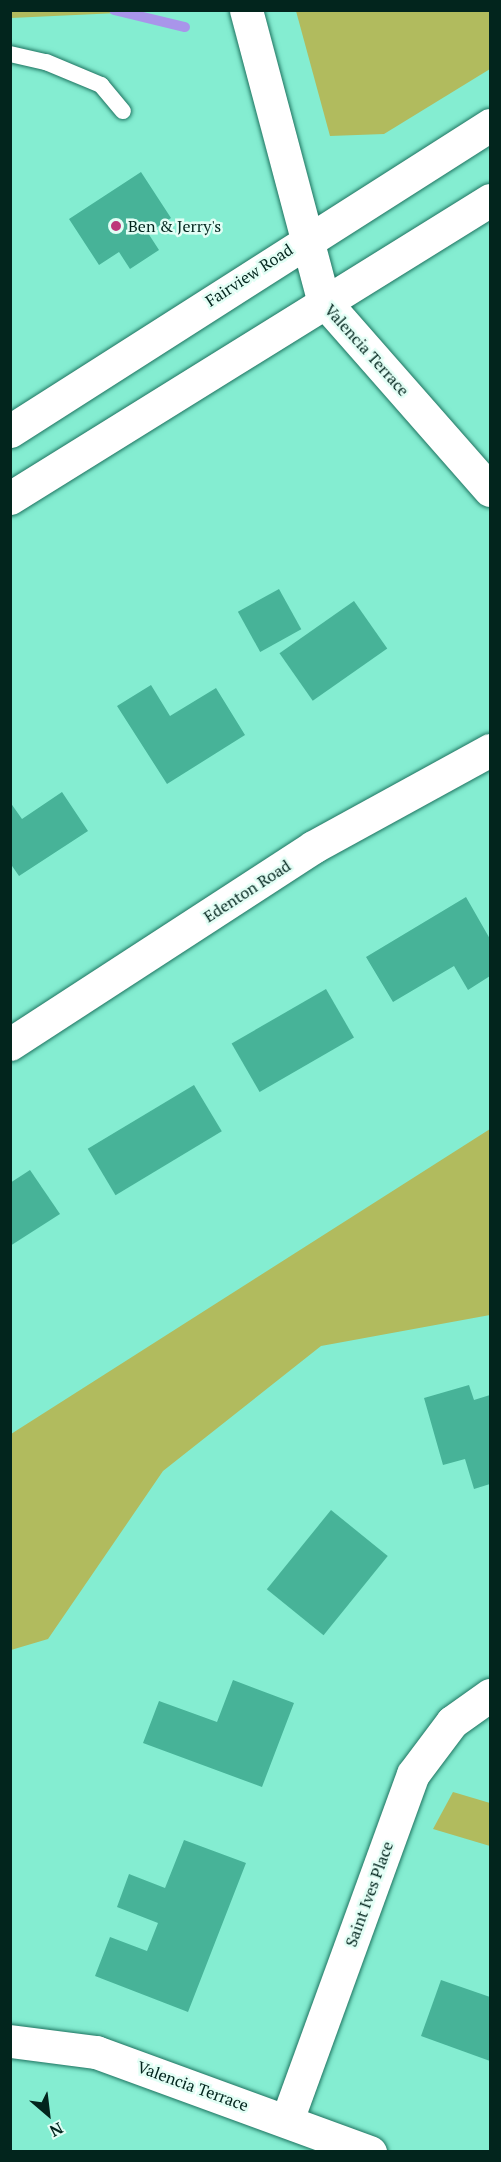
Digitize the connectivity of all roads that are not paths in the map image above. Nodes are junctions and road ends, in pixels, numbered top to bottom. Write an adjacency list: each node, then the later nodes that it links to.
1 (246, 10): 6 (street, Valencia Terrace)
2 (10, 54): 3 (lane)
3 (123, 111)
4 (490, 125): 6 (street, Fairview Road)
5 (490, 201): 7 (street)
6 (303, 239): 7 (street, Valencia Terrace); 8 (street, Fairview Road)
7 (323, 300): 9 (street, Valencia Terrace); 10 (street)
8 (10, 431)
9 (490, 490)
10 (10, 498)
11 (490, 750): 12 (street, Edenton Road)
12 (10, 1044)
13 (490, 1695): 15 (street, Saint Ives Place)
14 (10, 2041): 15 (street, Valencia Terrace)
15 (287, 2121): 16 (street, Valencia Terrace)
16 (370, 2151)

